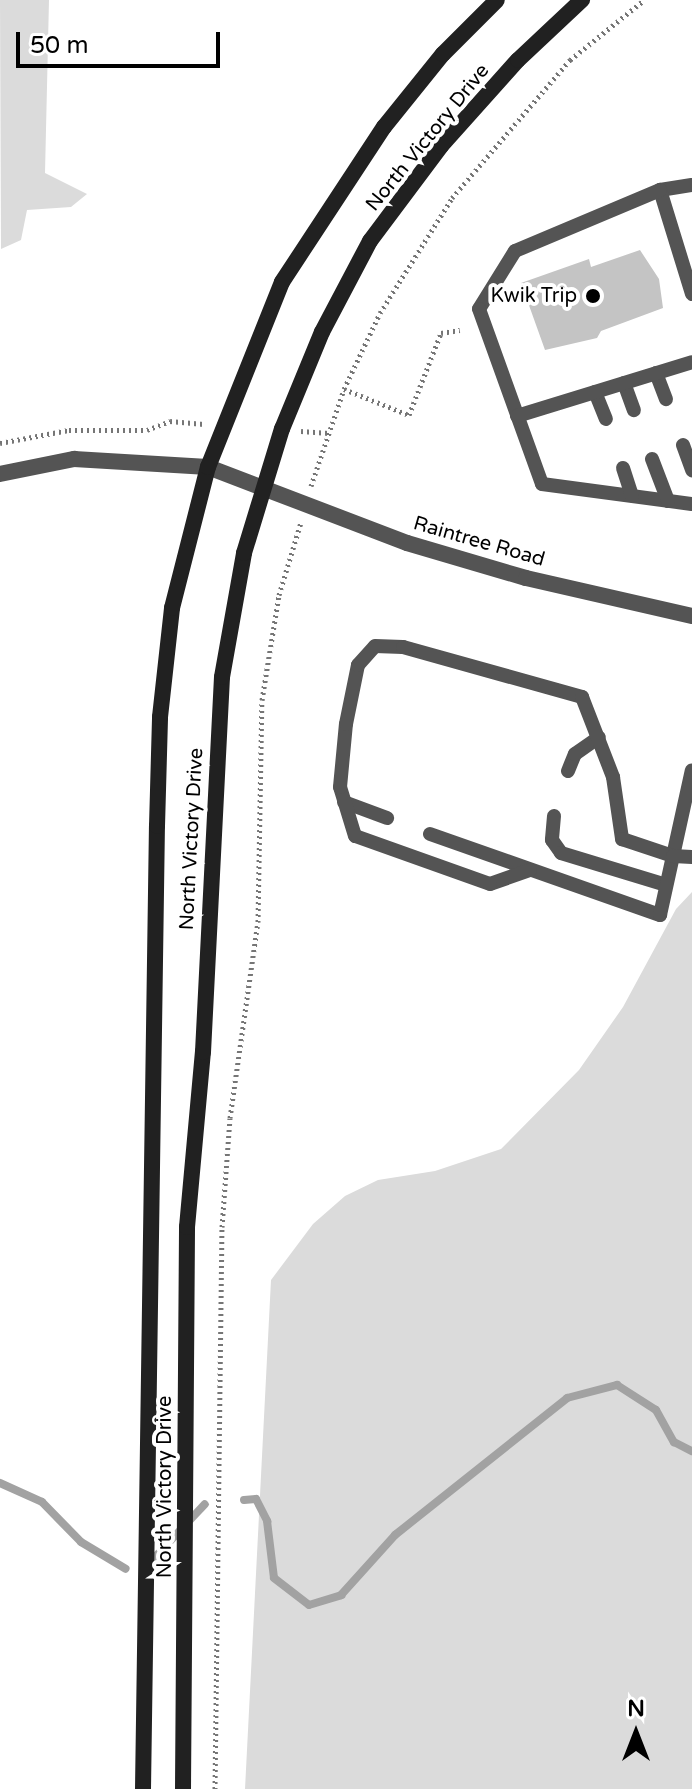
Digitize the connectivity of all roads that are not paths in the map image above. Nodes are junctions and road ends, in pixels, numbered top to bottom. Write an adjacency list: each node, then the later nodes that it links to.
1 (497, 0): 16 (main road, North Victory Drive)
2 (582, 0): 20 (main road, North Victory Drive)
3 (692, 185): 4 (lane)
4 (660, 190): 5 (lane); 12 (lane)
5 (692, 294)
6 (692, 362): 7 (lane)
7 (656, 373): 8 (lane); 10 (lane)
8 (624, 383): 9 (lane); 11 (lane)
9 (595, 392): 12 (lane); 13 (lane)
10 (666, 399)
11 (634, 410)
12 (517, 416): 21 (lane)
13 (606, 419)
14 (683, 445): 18 (lane)
15 (652, 459): 22 (lane)
16 (208, 467): 19 (street, Raintree Road); 20 (street, Raintree Road); 36 (main road, North Victory Drive)
17 (623, 468): 21 (lane)
18 (692, 470)
19 (0, 474)
20 (260, 488): 24 (street, Raintree Road); 37 (main road, North Victory Drive)
21 (632, 496): 22 (lane)
22 (668, 501): 23 (lane)
23 (692, 504)
24 (692, 616)
25 (599, 737): 27 (lane); 28 (lane); 32 (lane)
26 (692, 770): 32 (lane)
27 (568, 771)
28 (344, 802): 30 (lane); 34 (lane)
29 (554, 816): 35 (lane)
30 (387, 818)
31 (430, 834): 34 (lane)
32 (673, 856): 33 (lane); 35 (lane)
33 (692, 857)
34 (530, 870): 35 (lane)
35 (666, 885)
36 (143, 1789)
37 (183, 1789)

